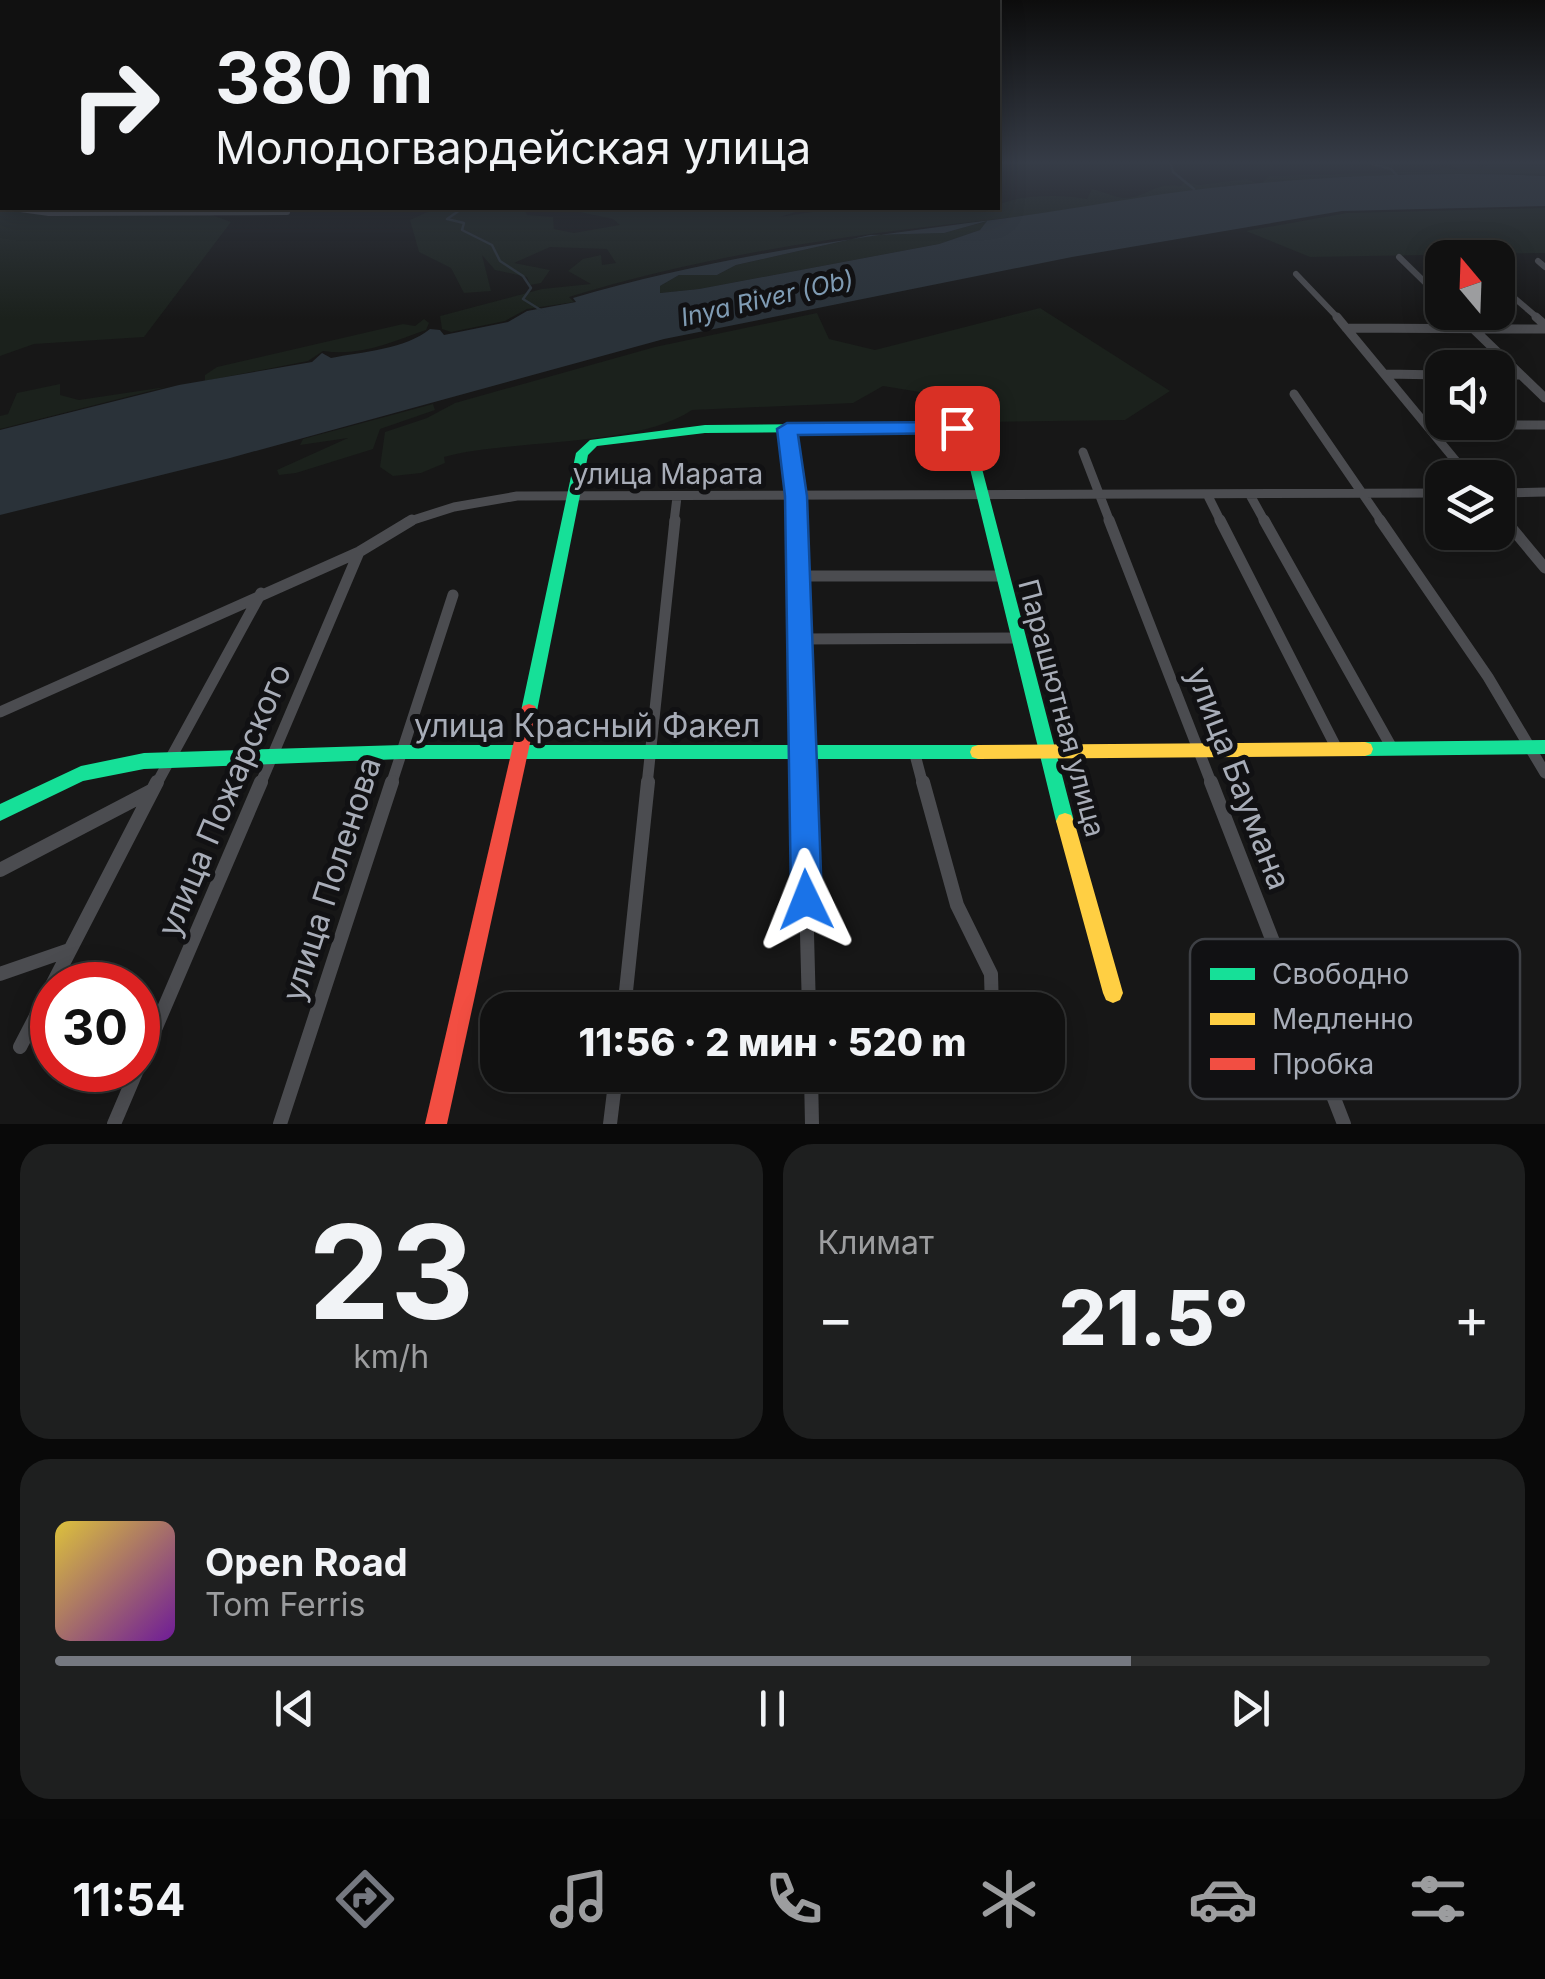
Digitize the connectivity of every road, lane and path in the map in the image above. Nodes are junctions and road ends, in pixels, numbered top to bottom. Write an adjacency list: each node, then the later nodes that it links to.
1 (1398, 257): 3 (street)
2 (1296, 274): 7 (street)
3 (1425, 283)
4 (1515, 300): 6 (street)
5 (1515, 327): 6 (street)
6 (1545, 327)
7 (1346, 328): 8 (street); 10 (street)
8 (1425, 328)
9 (1474, 330): 13 (street)
10 (1386, 374): 11 (street); 16 (street)
11 (1425, 375)
12 (1515, 375): 13 (street)
13 (1521, 375): 15 (street)
14 (1294, 394): 24 (street)
15 (1545, 398)
16 (1425, 422)
17 (1515, 425): 18 (street)
18 (1545, 425)
19 (787, 429): 28 (street); 29 (street, Парашютная улица); 33 (street)
20 (1439, 440): 22 (street)
21 (1083, 452): 30 (street, улица Баумана)
22 (1455, 460)
23 (1545, 492): 26 (street)
24 (1361, 493): 25 (street, улица Марата); 27 (street, улица Марата); 44 (street)
25 (1425, 493)
26 (1515, 493)
27 (1250, 495): 31 (street, улица Марата); 47 (street)
28 (796, 496): 29 (street, улица Марата); 32 (street, улица Марата); 37 (street)
29 (979, 496): 30 (street, улица Марата); 38 (street, Парашютная улица)
30 (1100, 496): 31 (street, улица Марата); 49 (street, улица Баумана)
31 (1208, 496): 46 (street)
32 (677, 497): 33 (street, улица Марата); 53 (street)
33 (572, 498): 35 (street, улица Марата); 50 (street)
34 (1515, 532): 36 (street)
35 (359, 552): 39 (street, улица Марата); 55 (street, улица Пожарского)
36 (1545, 568)
37 (797, 576): 38 (street); 42 (street)
38 (1002, 576): 41 (street, Парашютная улица)
39 (261, 592): 43 (street, улица Марата); 56 (street)
40 (453, 595): 52 (street, улица Поленова)
41 (1020, 638): 42 (street); 48 (street, Парашютная улица)
42 (798, 639): 54 (street)
43 (0, 712)
44 (1528, 747): 45 (street, улица Красный Факел); 47 (street, улица Красный Факел); 57 (street)
45 (1545, 747)
46 (1336, 748): 47 (street, улица Красный Факел); 49 (street, улица Красный Факел)
47 (1392, 748)
48 (1045, 749): 49 (street, улица Красный Факел); 51 (street, улица Красный Факел); 67 (street, Парашютная улица)
49 (1198, 749): 61 (street, улица Баумана)
50 (520, 751): 52 (street, улица Красный Факел); 53 (street, улица Красный Факел); 76 (street)
51 (914, 751): 54 (street, улица Красный Факел); 66 (street)
52 (402, 752): 55 (street, улица Красный Факел); 75 (street, улица Поленова)
53 (652, 753): 54 (street, улица Красный Факел); 64 (street)
54 (802, 754): 65 (street)
55 (274, 756): 56 (street, улица Красный Факел); 68 (street, улица Пожарского)
56 (168, 761): 58 (street); 59 (street, улица Красный Факел)
57 (1545, 773)
58 (153, 790): 60 (street); 62 (street)
59 (0, 813)
60 (0, 870)
61 (1272, 939)
62 (70, 950): 63 (street); 69 (street)
63 (0, 974)
64 (626, 992)
65 (809, 992)
66 (992, 992)
67 (1114, 993)
68 (160, 1017)
69 (20, 1048)
70 (128, 1092): 74 (street, улица Пожарского)
71 (614, 1092): 77 (street)
72 (811, 1092): 78 (street)
73 (1334, 1099): 79 (street, улица Баумана)
74 (114, 1124)
75 (280, 1124)
76 (436, 1124)
77 (610, 1124)
78 (812, 1124)
79 (1344, 1124)

